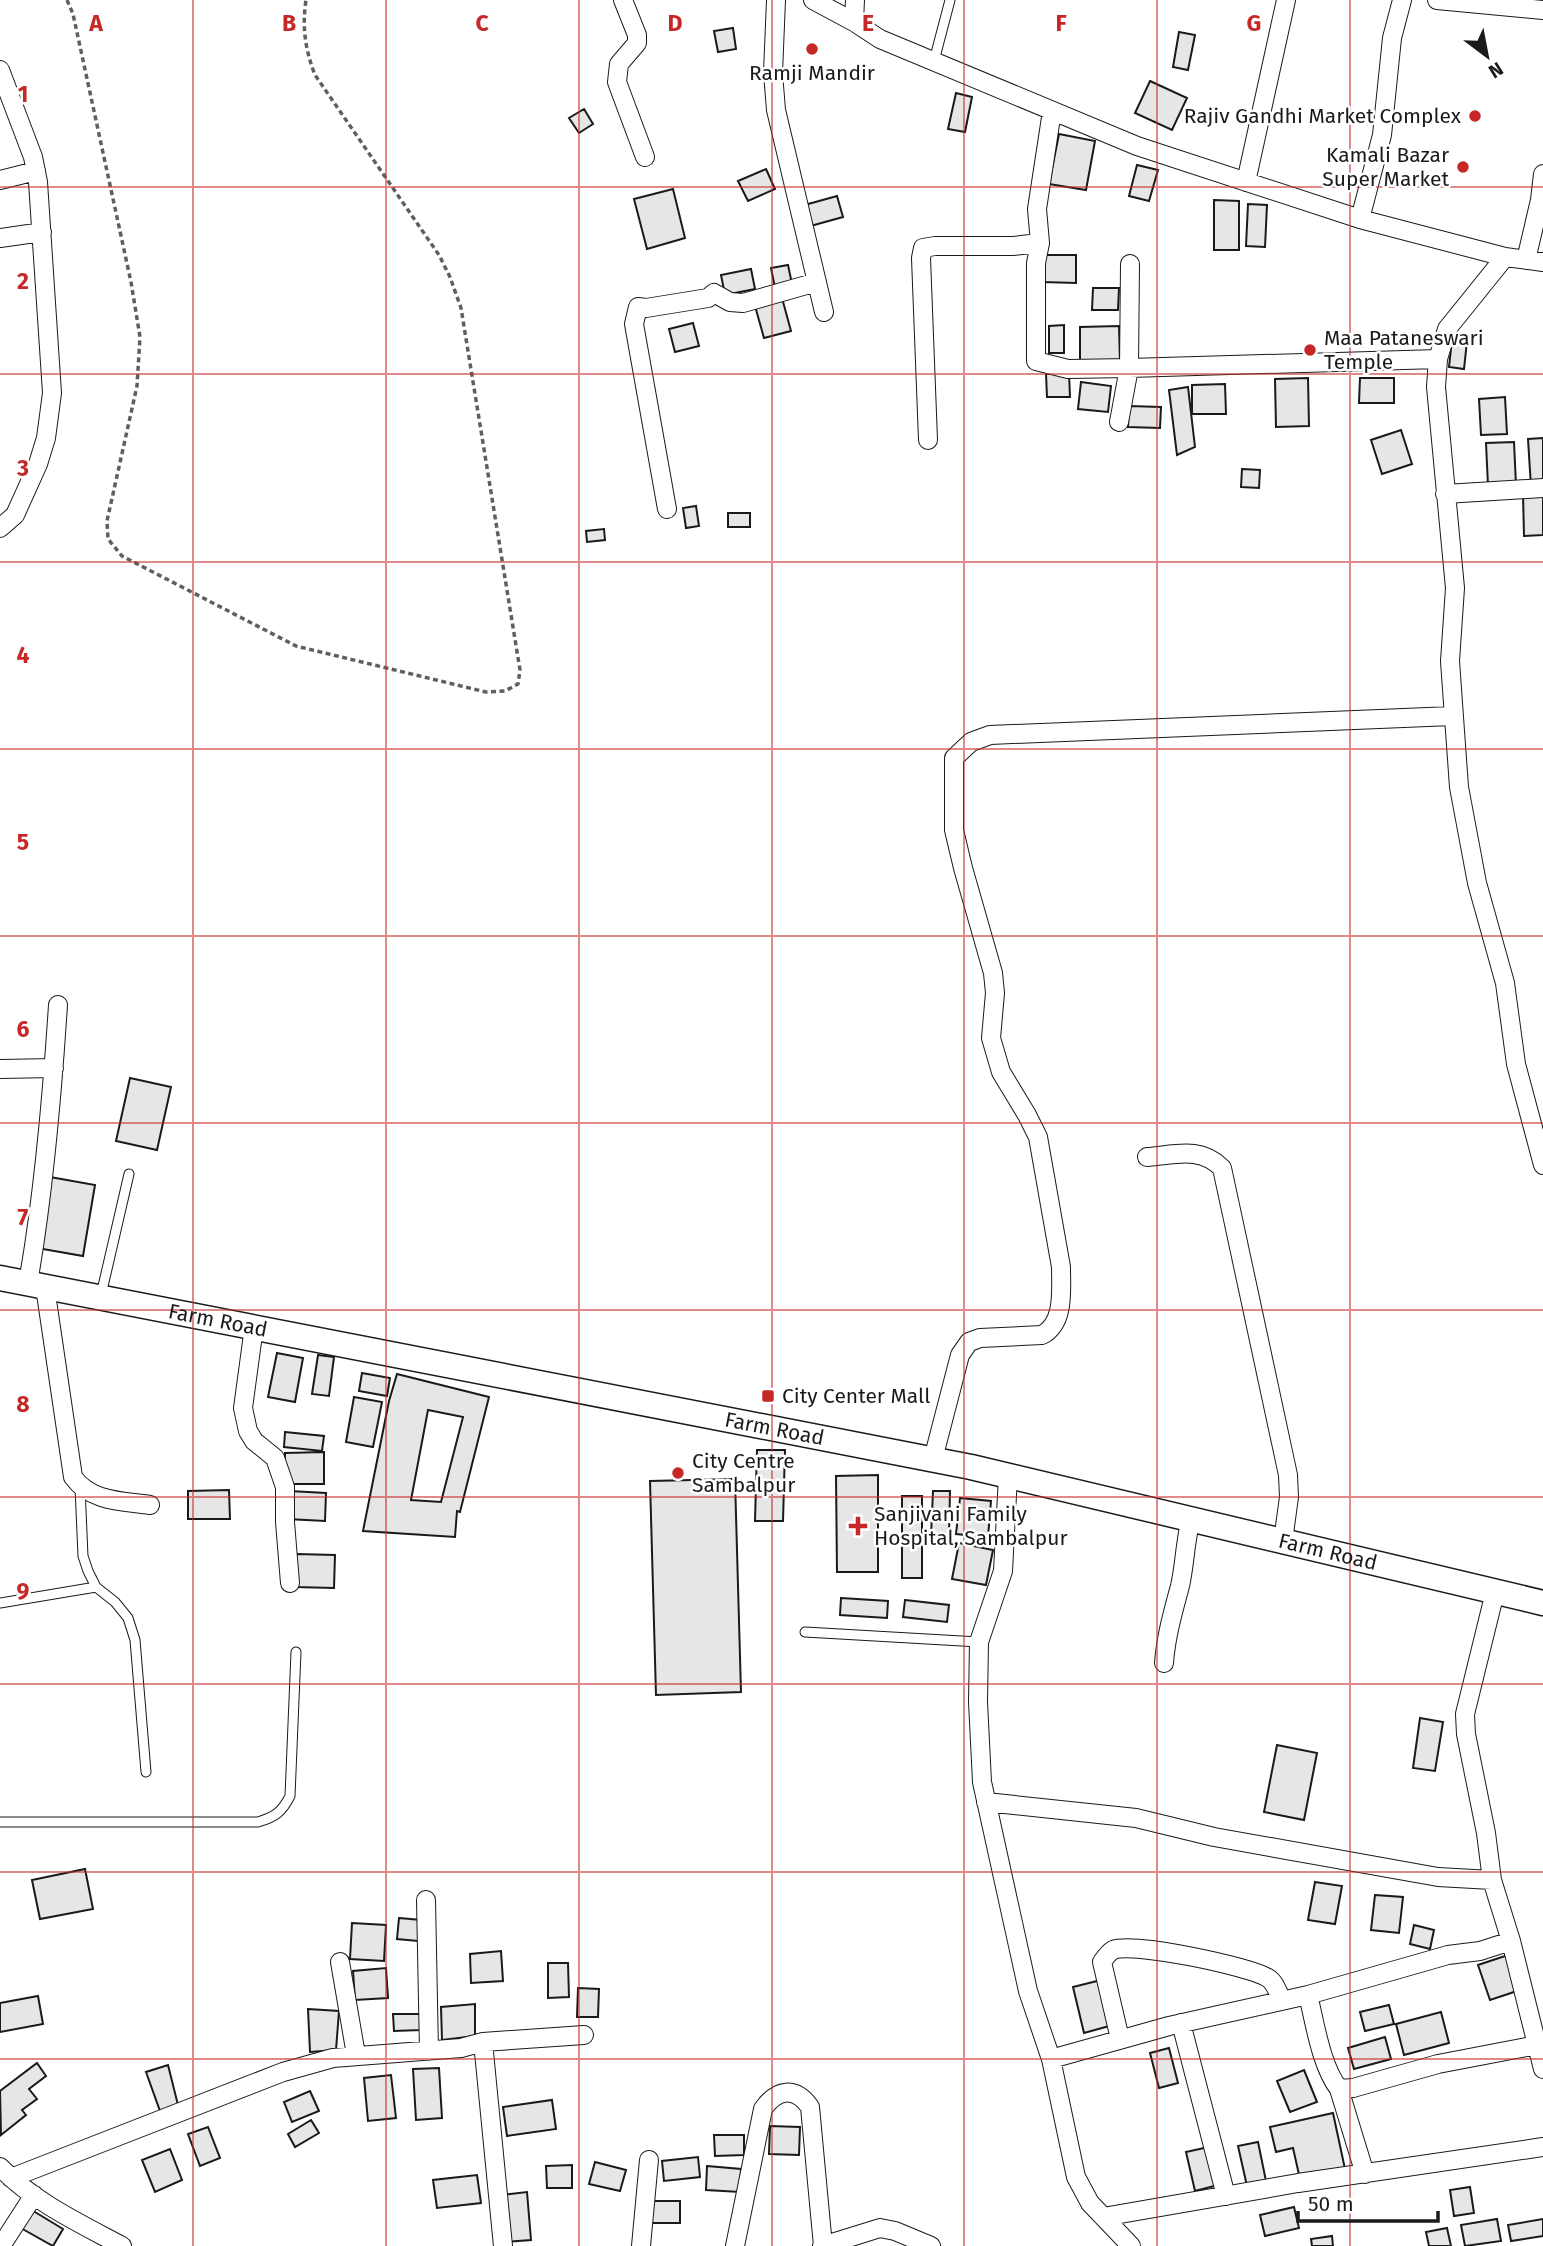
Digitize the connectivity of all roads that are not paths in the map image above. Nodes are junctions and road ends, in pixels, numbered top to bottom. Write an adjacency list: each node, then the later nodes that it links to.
1 (623, 0): 14 (street)
2 (776, 0): 26 (street)
3 (813, 0): 10 (street)
4 (855, 0): 10 (street)
5 (950, 0): 11 (lane)
6 (1286, 0): 18 (street)
7 (1402, 0): 19 (street)
8 (1437, 0): 9 (street)
9 (1543, 10)
10 (854, 22): 11 (street)
11 (934, 61): 13 (street)
12 (0, 70): 15 (street)
13 (1052, 111): 18 (street); 22 (street)
14 (645, 157)
15 (36, 171): 17 (street); 20 (street)
16 (1543, 174): 24 (street)
17 (0, 180)
18 (1246, 182): 19 (street)
19 (1360, 219): 23 (street)
20 (42, 232): 21 (street); 35 (street)
21 (0, 238)
22 (1040, 243): 29 (street); 31 (street)
23 (1505, 257): 24 (street); 28 (street)
24 (1535, 261)
25 (1130, 264): 29 (street)
26 (817, 282): 27 (street); 34 (street)
27 (824, 312)
28 (1438, 359): 29 (street); 33 (street)
29 (1129, 368): 30 (street)
30 (1119, 422)
31 (928, 440)
32 (1543, 488): 33 (street)
33 (1446, 494): 36 (street)
34 (667, 509)
35 (0, 528)
36 (1452, 716): 41 (street); 47 (street)
37 (58, 1005): 38 (street)
38 (54, 1068): 39 (street); 44 (street)
39 (0, 1069)
40 (1147, 1157): 52 (street)
41 (1543, 1165)
42 (129, 1174): 45 (lane)
43 (0, 1278): 44 (main road, Farm Road)
44 (37, 1285): 45 (main road, Farm Road); 49 (street)
45 (100, 1297): 46 (main road, Farm Road)
46 (254, 1327): 47 (main road, Farm Road); 53 (street)
47 (933, 1459): 48 (main road, Farm Road)
48 (1008, 1476): 51 (main road, Farm Road); 59 (street)
49 (80, 1488): 50 (street); 54 (lane)
50 (150, 1506)
51 (1191, 1519): 52 (main road, Farm Road); 61 (street)
52 (1283, 1541): 55 (main road, Farm Road)
53 (290, 1583)
54 (96, 1587): 56 (lane); 62 (lane)
55 (1495, 1592): 57 (main road, Farm Road); 65 (street)
56 (0, 1603)
57 (1543, 1603)
58 (805, 1632): 59 (lane)
59 (979, 1642): 63 (street)
60 (296, 1653): 64 (lane)
61 (1164, 1663)
62 (146, 1772)
63 (986, 1802): 65 (street); 78 (street)
64 (0, 1822)
65 (1492, 1880): 67 (street)
66 (426, 1900): 76 (street)
67 (1511, 1941): 69 (street); 75 (street)
68 (340, 1962): 77 (street)
69 (1308, 1995): 70 (street); 80 (street)
70 (1282, 2000): 71 (street); 73 (street)
71 (1181, 2023): 73 (street); 86 (street)
72 (584, 2035): 74 (street)
73 (1120, 2039): 78 (street)
74 (484, 2042): 76 (street); 90 (street)
75 (1537, 2045): 79 (street); 80 (street)
76 (429, 2051): 77 (street)
77 (356, 2055): 83 (street)
78 (1051, 2059): 87 (street)
79 (1543, 2069)
80 (1339, 2089): 84 (street)
81 (1543, 2147): 84 (street)
82 (649, 2160): 91 (street)
83 (6, 2173): 85 (street)
84 (1365, 2174): 86 (street)
85 (34, 2195): 88 (street); 89 (street)
86 (1226, 2196): 87 (street)
87 (1103, 2217): 95 (street)
88 (1, 2246)
89 (122, 2246)
90 (503, 2246)
91 (641, 2246)
92 (735, 2246): 93 (street)
93 (823, 2246): 94 (street)
94 (931, 2246)
95 (1131, 2246)

